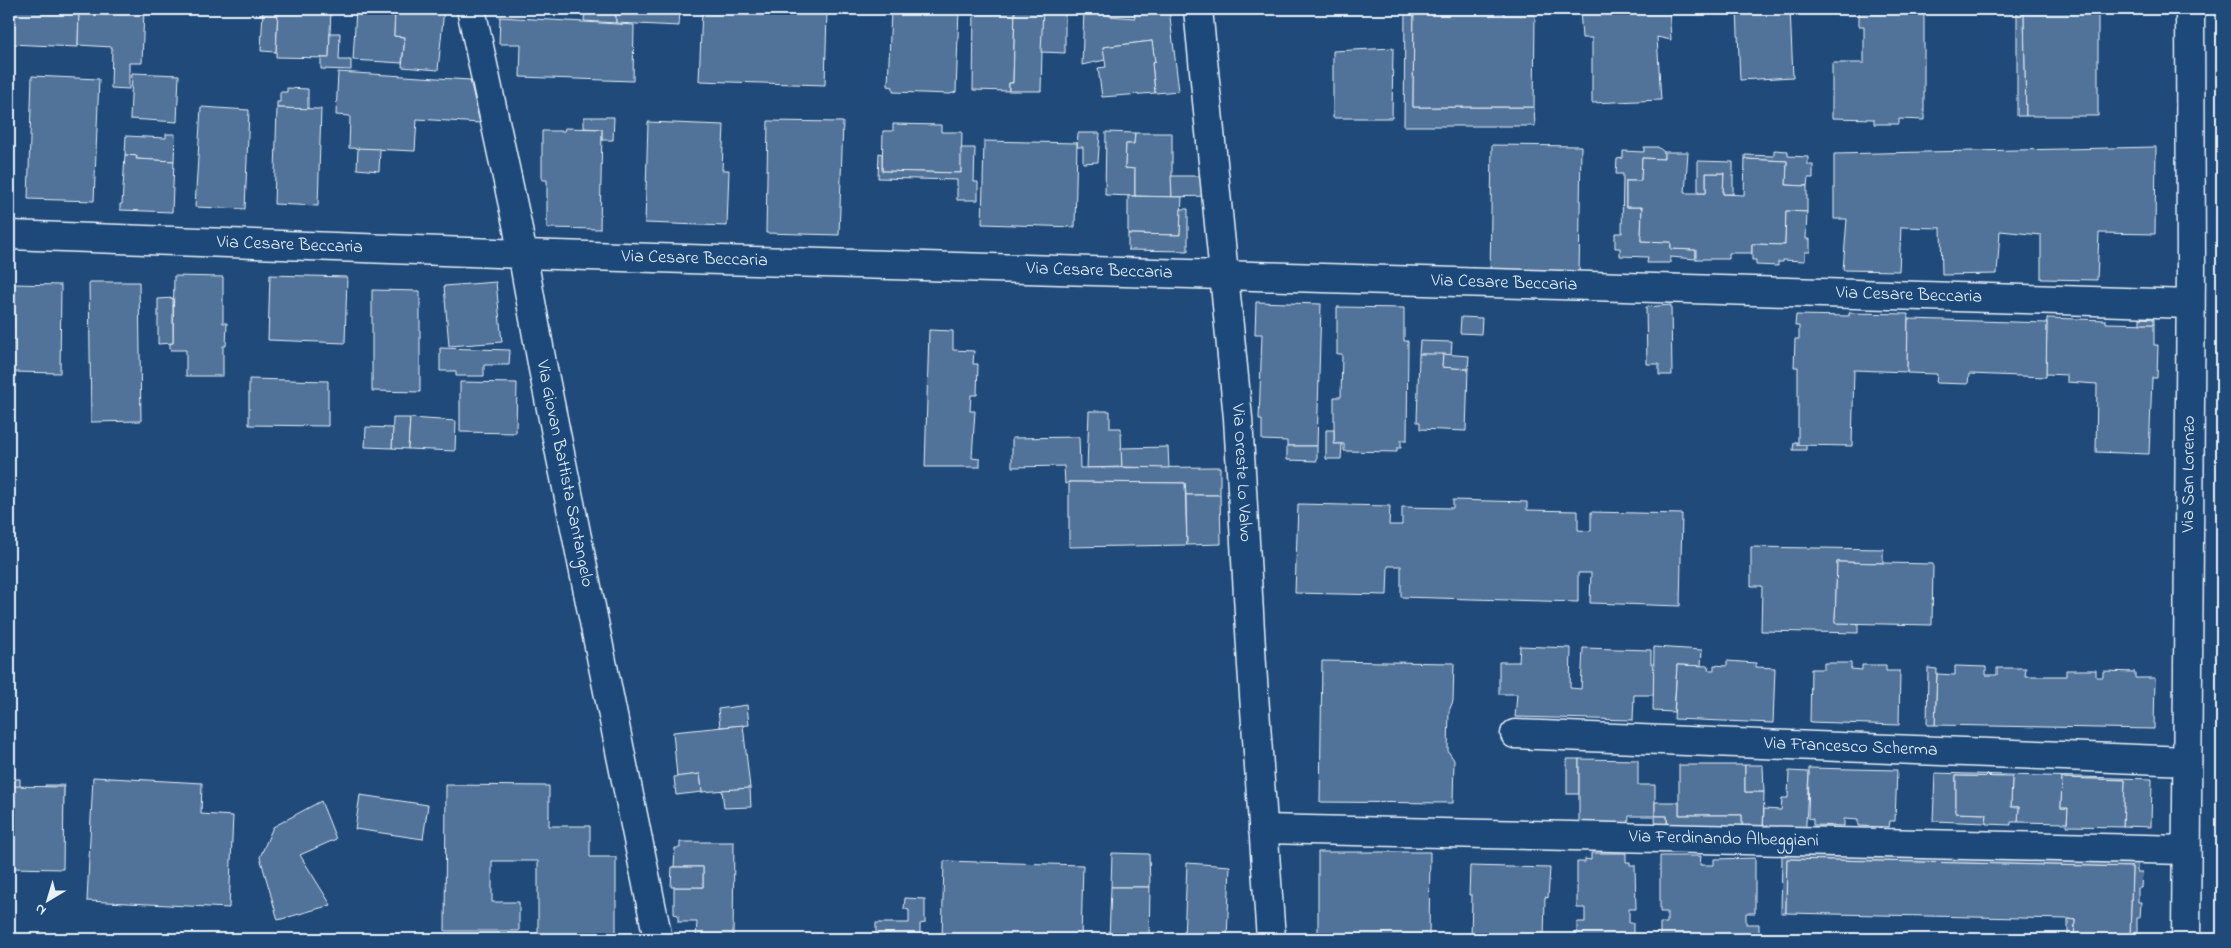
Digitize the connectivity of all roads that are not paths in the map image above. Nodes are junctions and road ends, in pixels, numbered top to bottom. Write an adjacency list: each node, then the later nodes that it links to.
1 (471, 9): 5 (street, Via Giovan Battista Santangelo)
2 (1198, 9): 6 (street, Via Oreste Lo Valvo)
3 (2190, 9): 7 (street, Via San Lorenzo)
4 (9, 235): 5 (street, Via Cesare Beccaria)
5 (523, 254): 6 (street, Via Cesare Beccaria); 12 (street, Via Giovan Battista Santangelo)
6 (1225, 274): 7 (street, Via Cesare Beccaria); 10 (street, Via Oreste Lo Valvo)
7 (2190, 304): 9 (street, Via San Lorenzo)
8 (1515, 734): 9 (street, Via Francesco Scherma)
9 (2187, 761): 11 (street, Via San Lorenzo)
10 (1263, 829): 11 (street, Via Ferdinando Albeggiani); 13 (street, Via Oreste Lo Valvo)
11 (2186, 850): 14 (street, Via San Lorenzo)
12 (658, 939)
13 (1271, 939)
14 (2186, 939)

